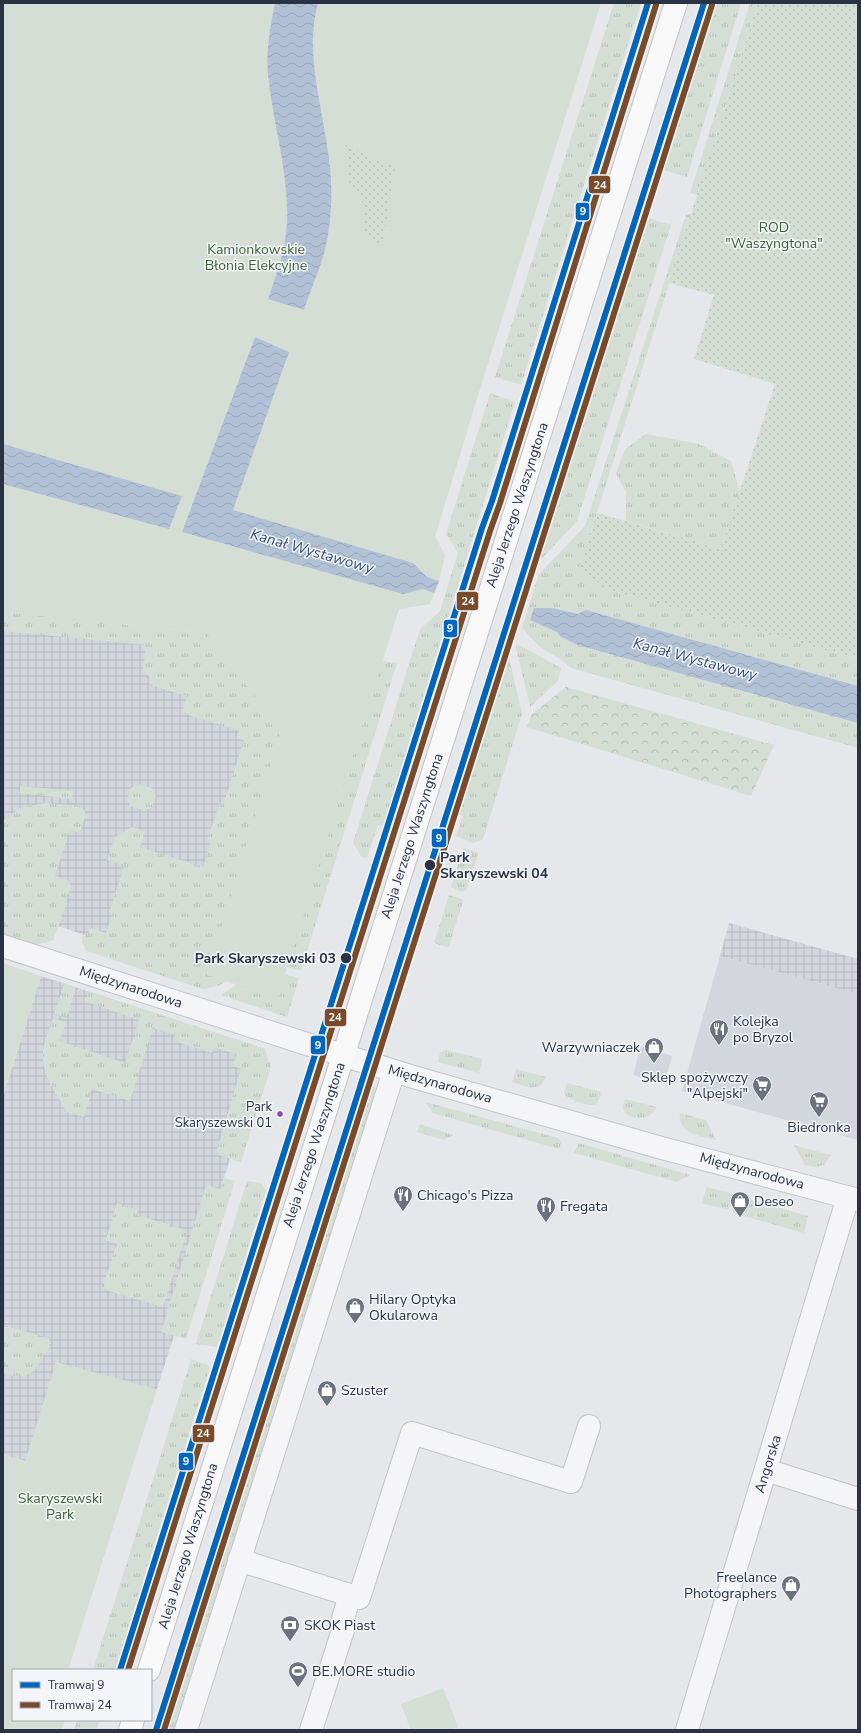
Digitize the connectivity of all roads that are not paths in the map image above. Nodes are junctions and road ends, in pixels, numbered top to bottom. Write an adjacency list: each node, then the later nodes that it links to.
1 (676, 3): 3 (main road, Aleja Jerzego Waszyngtona)
2 (3, 946): 3 (street, Międzynarodowa)
3 (343, 1055): 4 (street, Międzynarodowa); 11 (main road, Aleja Jerzego Waszyngtona)
4 (394, 1071): 5 (street, Międzynarodowa); 9 (street)
5 (853, 1199): 7 (street, Angorska)
6 (590, 1426): 10 (street)
7 (766, 1470): 8 (street); 14 (street, Angorska)
8 (858, 1499)
9 (239, 1560): 10 (street); 12 (street)
10 (350, 1595): 13 (street)
11 (149, 1669)
12 (186, 1730)
13 (311, 1730)
14 (687, 1730)

